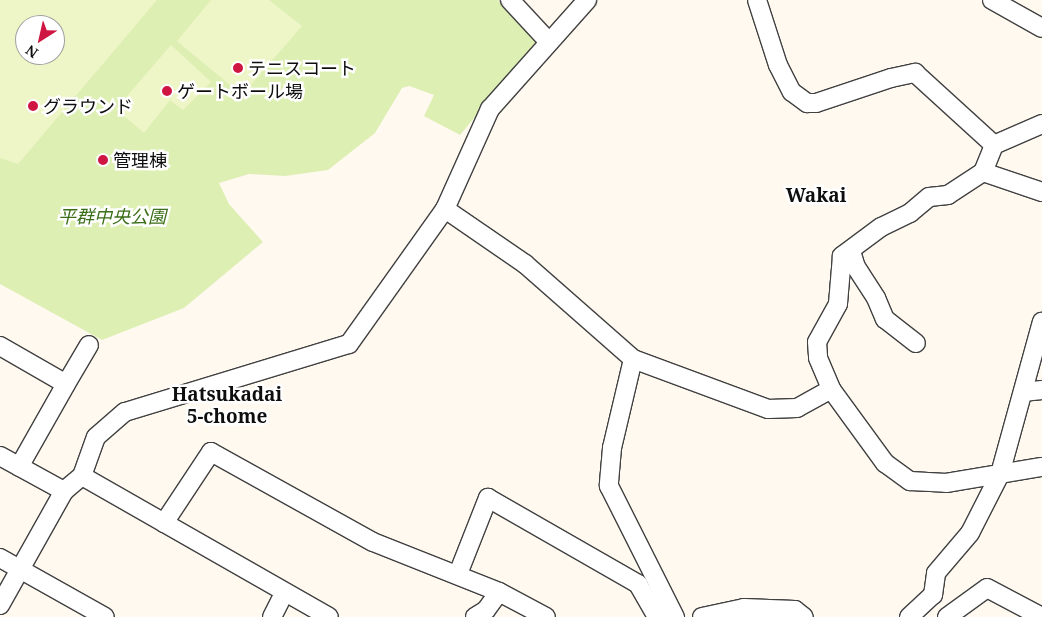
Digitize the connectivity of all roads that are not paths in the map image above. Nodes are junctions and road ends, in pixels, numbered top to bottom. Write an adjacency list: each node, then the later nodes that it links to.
1 (510, 0): 6 (street)
2 (588, 0): 6 (street)
3 (757, 0): 8 (street)
4 (992, 0): 5 (street)
5 (1042, 28)
6 (548, 41): 11 (street)
7 (1042, 124): 8 (street)
8 (994, 146): 9 (street)
9 (983, 172): 10 (street); 12 (street)
10 (1042, 192)
11 (444, 209): 17 (street); 26 (street)
12 (851, 251): 14 (street); 19 (street)
13 (1042, 327): 21 (street)
14 (916, 343)
15 (89, 345): 18 (street)
16 (0, 346): 18 (street)
17 (633, 359): 19 (street); 42 (street)
18 (66, 384): 23 (street)
19 (831, 389): 25 (street)
20 (1042, 390): 21 (street)
21 (1023, 392): 25 (street)
22 (0, 456): 23 (street)
23 (19, 467): 27 (street)
24 (1042, 467): 25 (street)
25 (1000, 474): 45 (street)
26 (82, 476): 27 (street); 28 (street)
27 (64, 491): 30 (street)
28 (164, 523): 31 (street); 33 (street)
29 (0, 558): 30 (street)
30 (20, 569): 34 (street); 36 (street)
31 (458, 574): 32 (street); 41 (street)
32 (499, 592): 39 (street); 40 (street)
33 (284, 593): 37 (street); 38 (street)
34 (0, 605)
35 (775, 613): 43 (street); 44 (street)
36 (105, 617)
37 (272, 617)
38 (329, 617)
39 (475, 617)
40 (546, 617)
41 (657, 617)
42 (675, 617)
43 (702, 617)
44 (804, 617)
45 (910, 617)
46 (947, 617): 47 (street)
47 (1042, 617)

